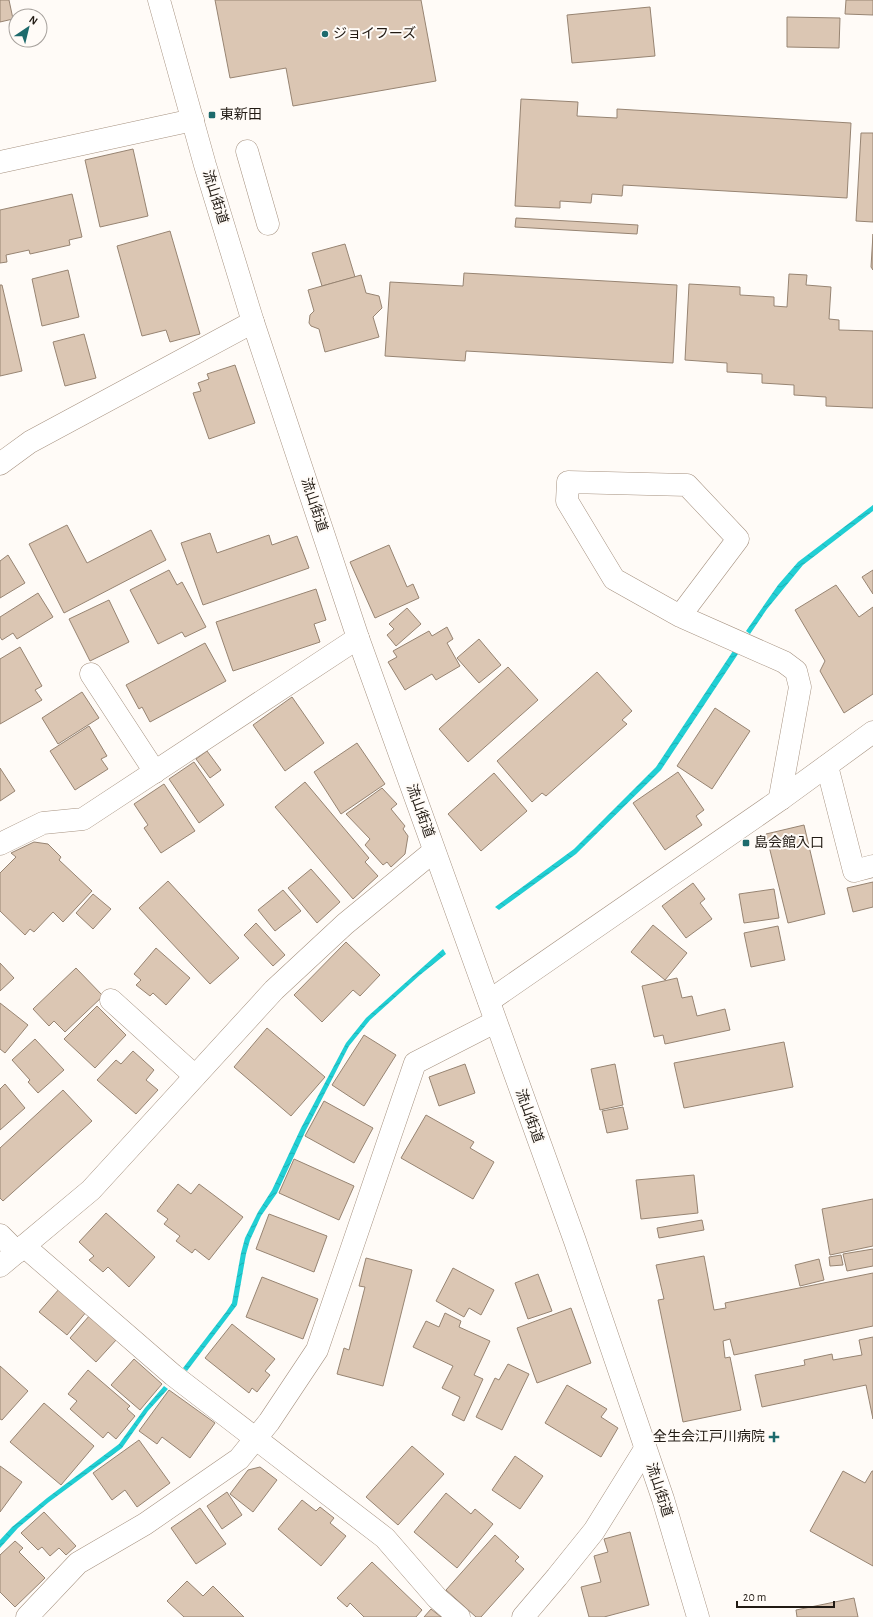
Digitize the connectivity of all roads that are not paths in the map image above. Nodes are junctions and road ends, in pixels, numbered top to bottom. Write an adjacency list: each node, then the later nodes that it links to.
1 (159, 0): 2 (street, 流山街道)
2 (193, 120): 4 (street); 6 (street, 流山街道)
3 (247, 151): 5 (street)
4 (0, 162)
5 (268, 224)
6 (253, 322): 7 (street); 9 (street, 流山街道)
7 (0, 464)
8 (680, 616): 8 (street); 14 (street)
9 (358, 638): 13 (street); 16 (street, 流山街道)
10 (91, 674): 13 (street)
11 (873, 732): 12 (street)
12 (826, 766): 14 (street); 17 (street)
13 (155, 772): 15 (street)
14 (781, 799): 19 (street)
15 (0, 844)
16 (434, 851): 19 (street, 流山街道); 21 (street)
17 (873, 866)
18 (111, 1000): 21 (street)
19 (489, 1001): 20 (street, 流山街道)
20 (495, 1022): 25 (street); 26 (street, 流山街道)
21 (194, 1076): 23 (street)
22 (0, 1235): 23 (street)
23 (21, 1249): 24 (street); 25 (street)
24 (0, 1266)
25 (256, 1438): 27 (street); 28 (street)
26 (645, 1449): 29 (street); 30 (street, 流山街道)
27 (27, 1617)
28 (459, 1617)
29 (522, 1617)
30 (698, 1617)

